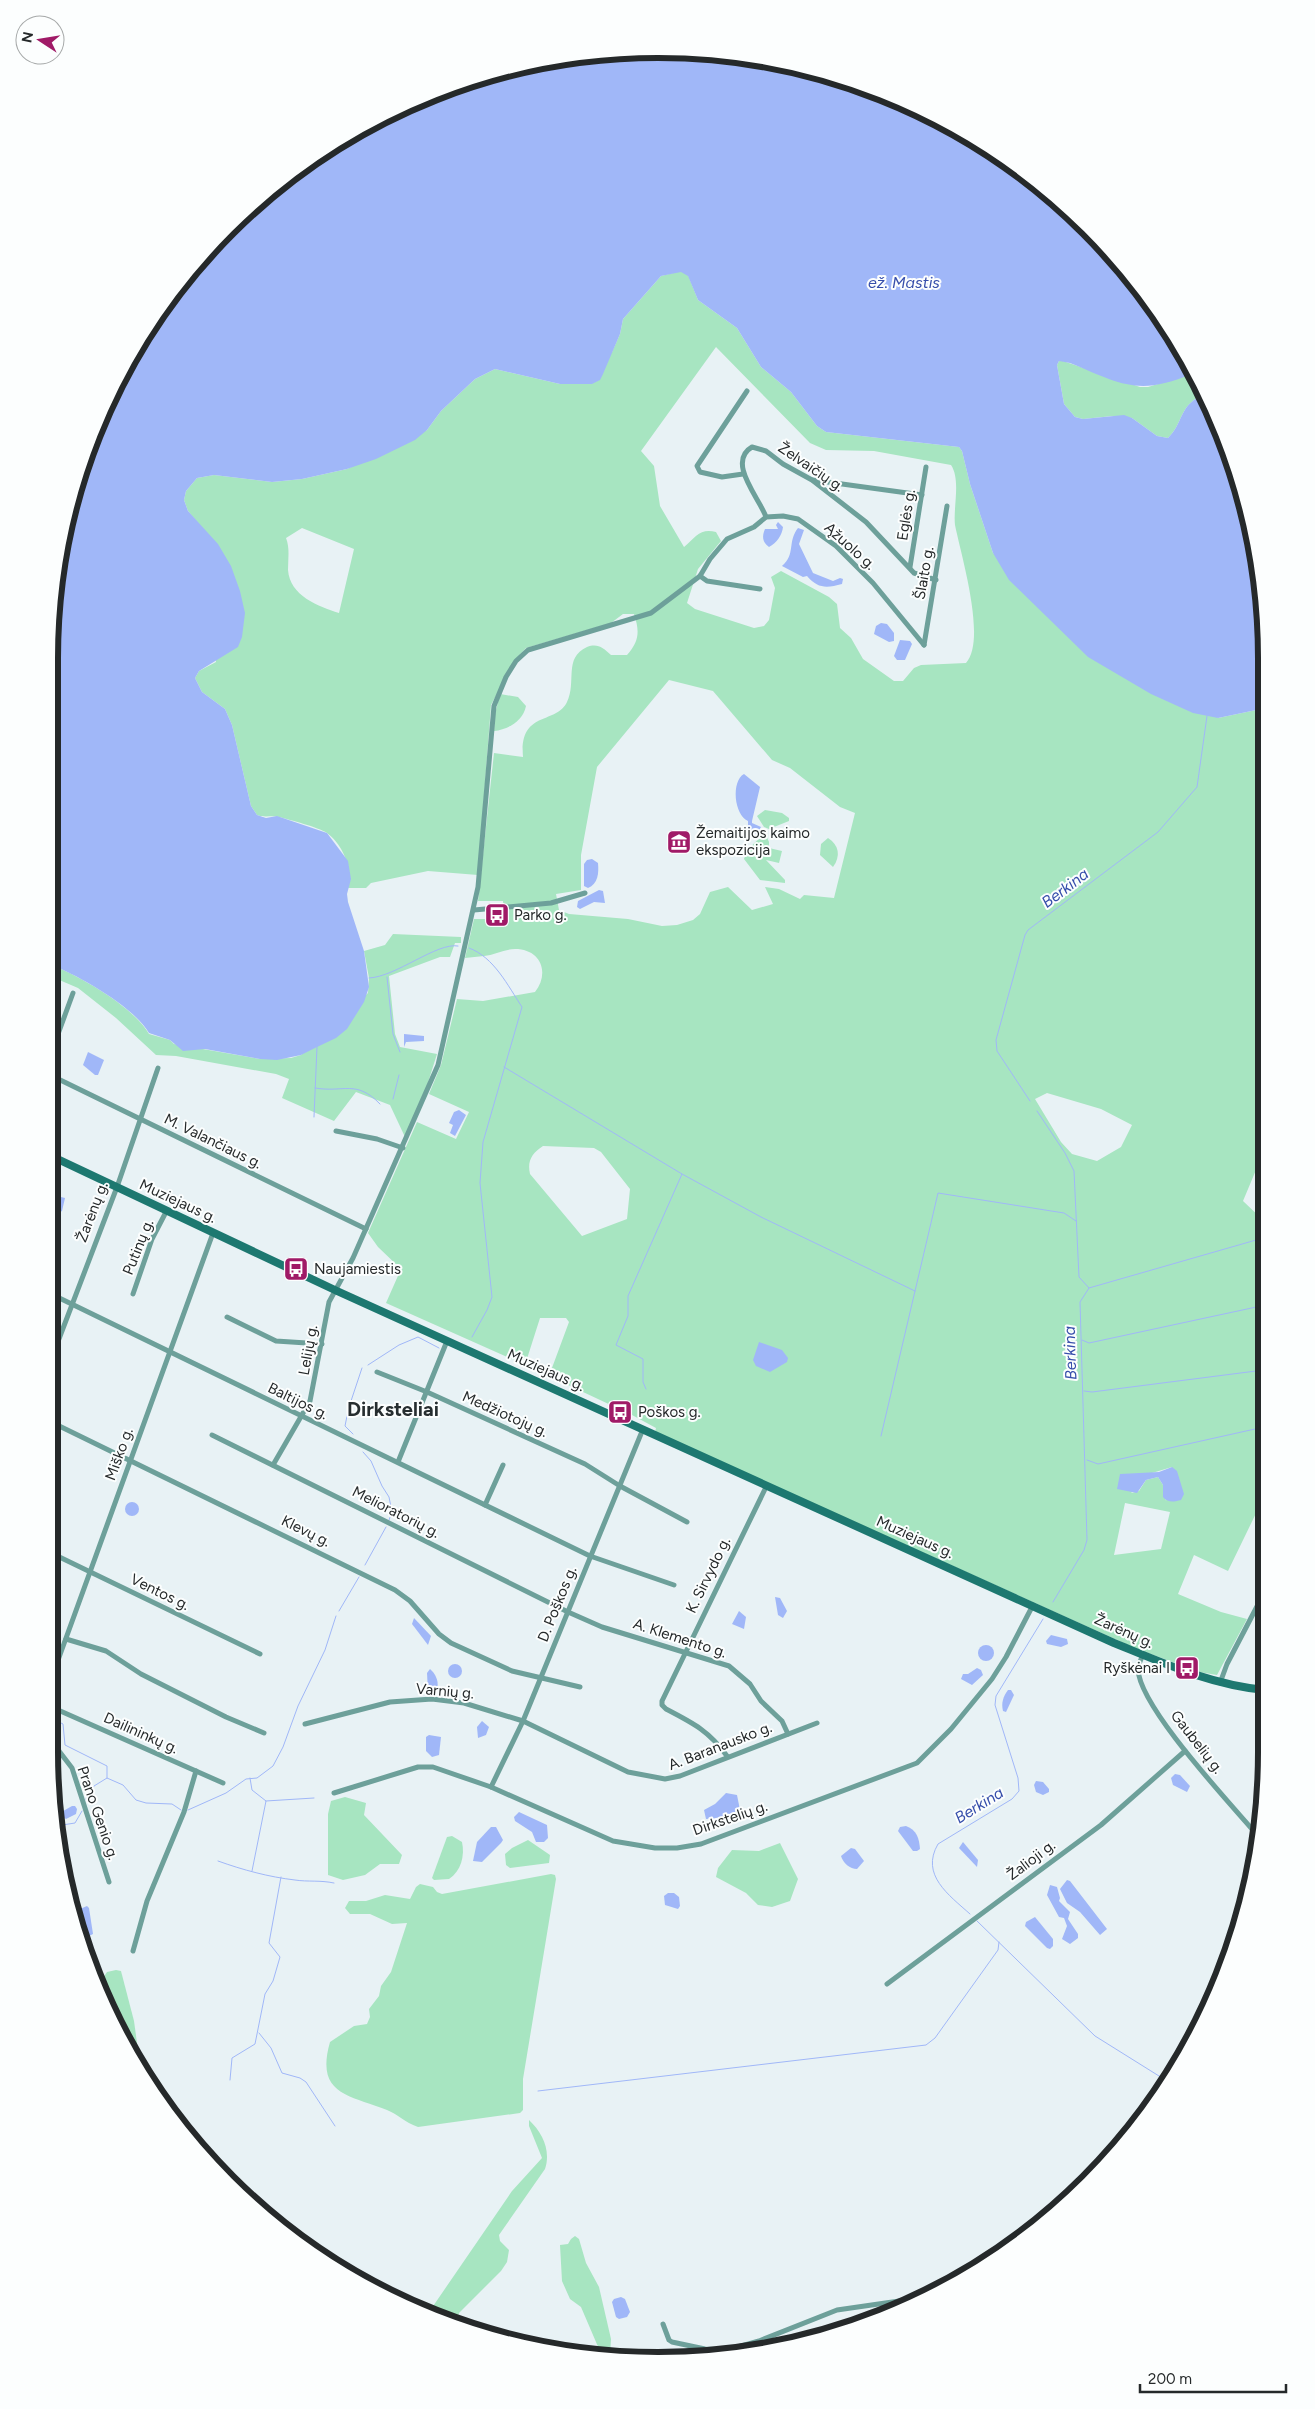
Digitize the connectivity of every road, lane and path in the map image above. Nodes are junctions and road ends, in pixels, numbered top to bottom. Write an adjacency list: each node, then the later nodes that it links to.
1 (747, 391): 3 (street)
2 (926, 467): 5 (street, Eglės g.)
3 (743, 474): 4 (street, Želvaičių g.); 7 (street)
4 (812, 480): 5 (street); 8 (street, Želvaičių g.)
5 (922, 495): 8 (street, Eglės g.)
6 (947, 506): 10 (street, Šlaito g.)
7 (766, 517): 9 (street); 12 (street, Ąžuolo g.)
8 (910, 567): 10 (street, Želvaičių g.)
9 (700, 576): 11 (street); 14 (street)
10 (936, 580): 12 (street, Šlaito g.)
11 (760, 589)
12 (924, 645)
13 (585, 893): 14 (street)
14 (474, 910): 21 (street)
15 (73, 993): 16 (street)
16 (58, 1034)
17 (158, 1068): 19 (street, Žarėnų g.)
18 (58, 1079): 19 (street, M. Valančiaus g.)
19 (142, 1119): 23 (street, Žarėnų g.); 25 (street, M. Valančiaus g.)
20 (336, 1131): 21 (street)
21 (403, 1148): 25 (street)
22 (58, 1159): 23 (main road, Muziejaus g.)
23 (117, 1187): 24 (main road, Muziejaus g.); 30 (street, Žarėnų g.)
24 (167, 1210): 26 (main road, Muziejaus g.); 28 (street, Putinų g.)
25 (366, 1229): 27 (street)
26 (213, 1233): 27 (main road, Muziejaus g.); 35 (street, Miško g.)
27 (337, 1292): 33 (main road, Muziejaus g.); 34 (street, Lelijų g.)
28 (133, 1294)
29 (58, 1297): 30 (street, Baltijos g.)
30 (72, 1303): 32 (street, Žarėnų g.); 35 (street, Baltijos g.)
31 (227, 1317): 34 (street)
32 (58, 1341)
33 (448, 1341): 37 (street); 40 (main road, Muziejaus g.)
34 (322, 1344): 38 (street, Lelijų g.)
35 (169, 1351): 38 (street, Baltijos g.); 42 (street, Miško g.)
36 (377, 1372): 37 (street, Medžiotojų g.)
37 (427, 1392): 43 (street); 47 (street, Medžiotojų g.)
38 (301, 1417): 43 (street, Baltijos g.); 44 (street, Lelijų g.)
39 (58, 1425): 42 (street, Klevų g.)
40 (643, 1429): 46 (main road, Muziejaus g.); 47 (street, D. Poškos g.)
41 (212, 1434): 44 (street, Melioratorių g.)
42 (130, 1460): 52 (street, Miško g.); 62 (street, Klevų g.)
43 (398, 1462): 48 (street, Baltijos g.)
44 (273, 1465): 56 (street, Melioratorių g.)
45 (504, 1465): 48 (street)
46 (767, 1485): 54 (main road, Muziejaus g.); 58 (street, K. Sirvydo g.)
47 (620, 1486): 49 (street, Medžiotojų g.); 51 (street, D. Poškos g.)
48 (485, 1505): 51 (street, Baltijos g.)
49 (687, 1522)
50 (58, 1556): 52 (street, Ventos g.)
51 (590, 1556): 53 (street, Baltijos g.); 56 (street, D. Poškos g.)
52 (90, 1572): 57 (street, Miško g.); 59 (street, Ventos g.)
53 (674, 1585)
54 (1033, 1605): 60 (main road, Žarėnų g.); 77 (street, Dirkstelių g.)
55 (1258, 1605): 63 (street)
56 (568, 1612): 58 (street, A. Klemento g.); 62 (street, D. Poškos g.)
57 (66, 1639): 61 (street, Miško g.); 70 (street)
58 (685, 1651): 71 (street, A. Klemento g.); 74 (street, K. Sirvydo g.)
59 (260, 1654)
60 (1143, 1655): 63 (main road, Žarėnų g.); 73 (street, Gaubelių g.)
61 (58, 1661)
62 (540, 1677): 64 (street, Klevų g.); 67 (street, D. Poškos g.)
63 (1220, 1683): 65 (main road, Žarėnų g.)
64 (580, 1687)
65 (1258, 1689)
66 (58, 1710): 75 (street, Dailininkų g.)
67 (523, 1721): 69 (street, Varnių g.); 74 (street, A. Baranausko g.); 77 (street, D. Poškos g.)
68 (817, 1723): 71 (street, A. Baranausko g.)
69 (305, 1724)
70 (264, 1733)
71 (788, 1734): 74 (street, A. Baranausko g.)
72 (58, 1748): 80 (street, Prano Genio g.)
73 (1185, 1751): 79 (street, Gaubelių g.); 82 (street, Žalioji g.)
74 (727, 1756)
75 (196, 1771): 76 (street, Dailininkų g.); 81 (street)
76 (223, 1783)
77 (491, 1787): 78 (street, Dirkstelių g.)
78 (334, 1793)
79 (1252, 1829)
80 (109, 1882)
81 (133, 1951)
82 (887, 1984)
83 (898, 2301): 85 (street)
84 (663, 2324): 86 (street)
85 (748, 2344)
86 (706, 2349)

